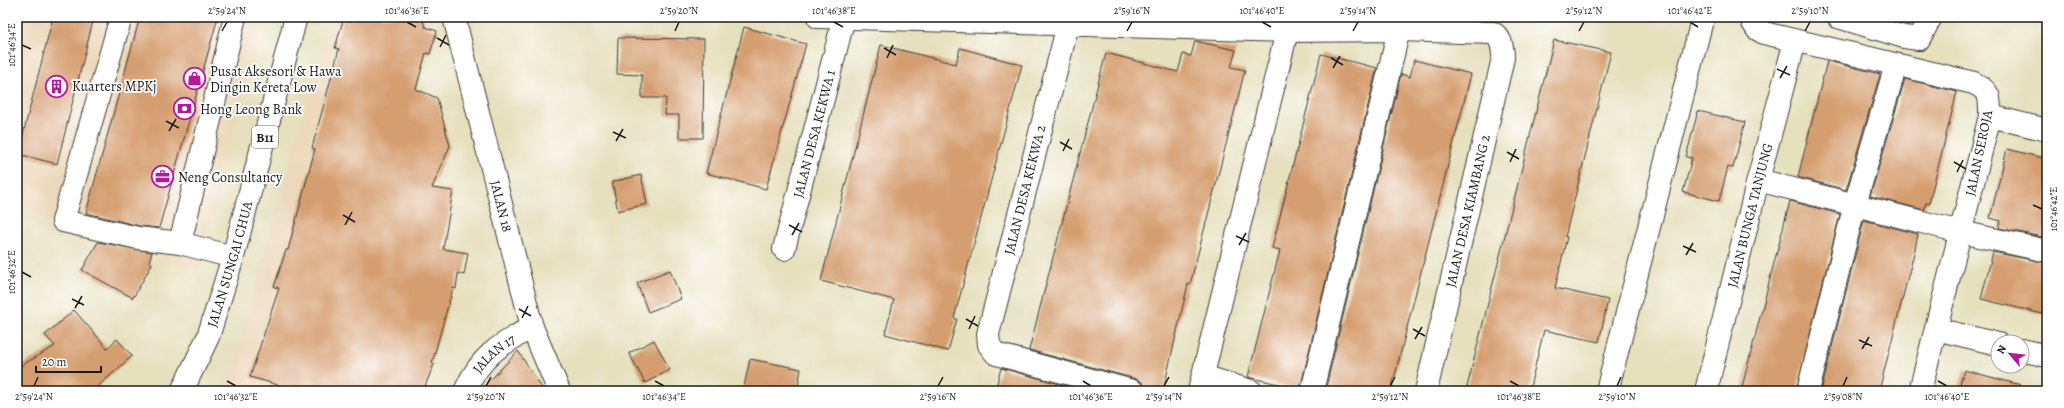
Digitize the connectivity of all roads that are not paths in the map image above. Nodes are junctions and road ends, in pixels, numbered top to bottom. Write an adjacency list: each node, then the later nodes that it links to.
1 (121, 17): 21 (street)
2 (235, 17): 21 (street)
3 (296, 17): 24 (street, JALAN SUNGAI CHUA / B11)
4 (454, 17): 25 (street, JALAN 18)
5 (818, 17): 10 (street)
6 (1704, 17): 38 (street)
7 (1755, 17): 14 (street, JALAN SEROJA)
8 (1838, 17): 9 (street)
9 (1931, 17)
10 (844, 18): 11 (street); 22 (street, JALAN DESA KEKWA 1)
11 (1068, 25): 13 (street); 34 (street, JALAN DESA KEKWA 2)
12 (1399, 30): 13 (street); 36 (street); 37 (street, JALAN DESA KIAMBANG 2)
13 (1287, 31): 30 (street)
14 (1796, 41): 15 (street, JALAN SEROJA); 18 (street, JALAN BUNGA TANJUNG)
15 (1896, 65): 16 (street, JALAN SEROJA); 19 (street)
16 (1990, 116): 17 (street); 20 (street, JALAN SEROJA)
17 (2047, 130)
18 (1758, 180): 19 (street); 39 (street, JALAN BUNGA TANJUNG)
19 (1855, 204): 20 (street); 40 (street)
20 (1961, 232): 23 (street); 26 (street, JALAN SEROJA)
21 (180, 243): 24 (street)
22 (784, 249)
23 (2047, 251)
24 (233, 257): 31 (street, JALAN SUNGAI CHUA / B11)
25 (532, 327): 32 (street, JALAN 17); 33 (street, JALAN 18)
26 (1936, 329): 27 (street); 41 (street, JALAN SEROJA)
27 (1990, 342)
28 (2030, 352): 29 (street)
29 (2047, 356)
30 (1201, 384): 35 (street)
31 (182, 391)
32 (466, 391)
33 (559, 391)
34 (1133, 391)
35 (1251, 391)
36 (1312, 391)
37 (1426, 391)
38 (1607, 391)
39 (1706, 391)
40 (1808, 391)
41 (1920, 391)

